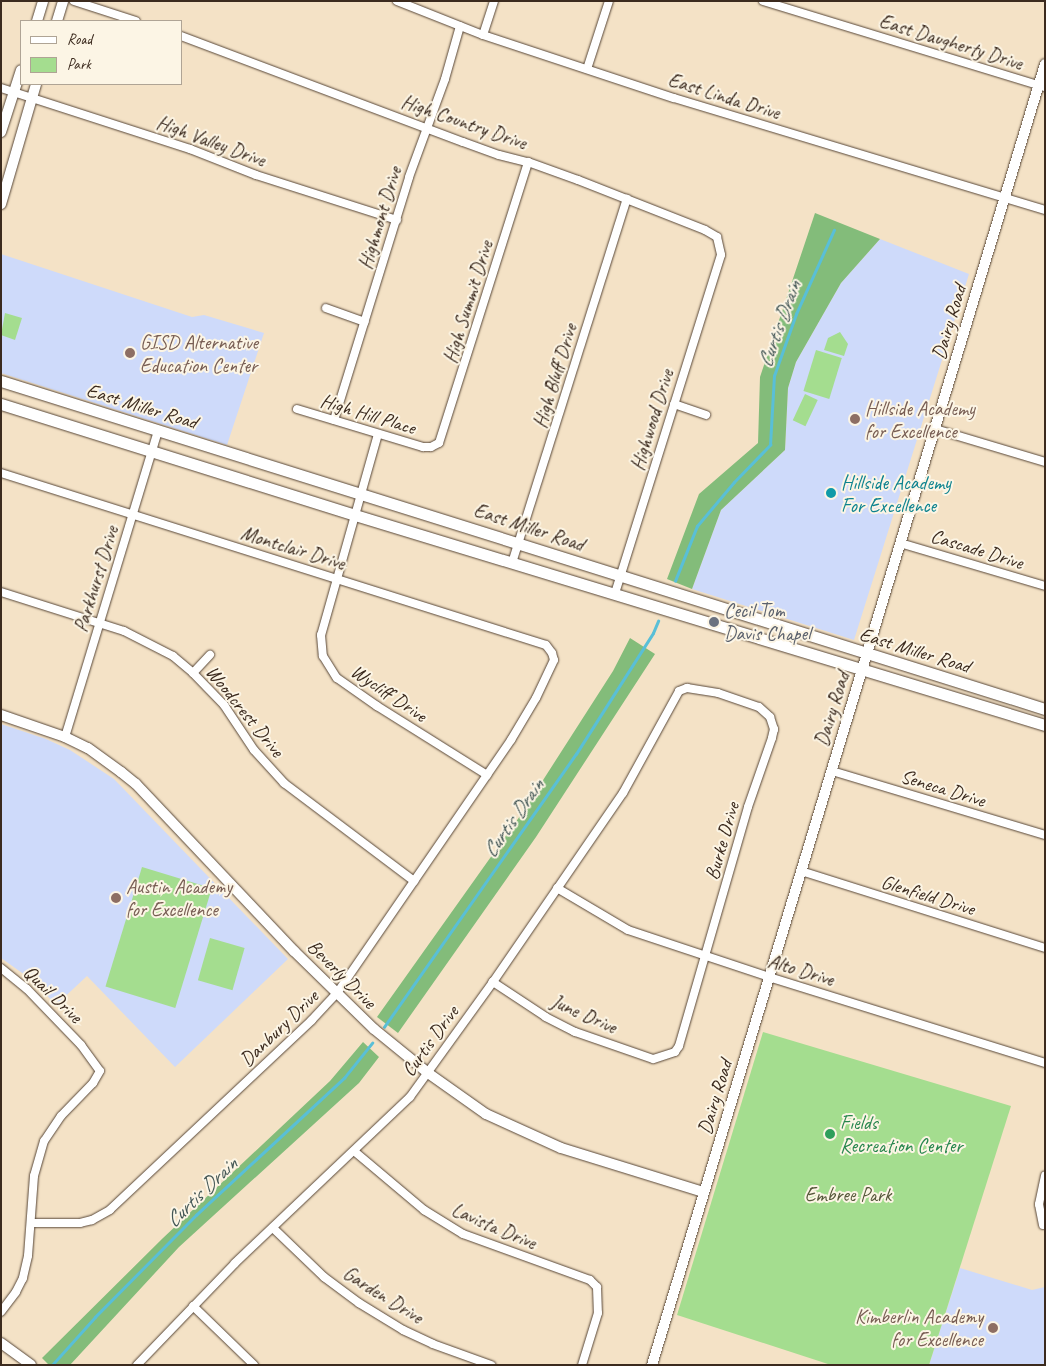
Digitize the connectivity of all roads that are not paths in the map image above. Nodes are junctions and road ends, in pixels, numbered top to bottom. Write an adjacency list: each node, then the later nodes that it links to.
1 (43, 1): 8 (street)
2 (63, 1): 9 (street)
3 (74, 1): 10 (street)
4 (397, 1): 11 (street, East Linda Drive)
5 (494, 1): 12 (street)
6 (609, 1): 15 (street)
7 (763, 1): 18 (street, East Daugherty Drive)
8 (36, 20)
9 (57, 20)
10 (133, 20)
11 (460, 26): 12 (street, East Linda Drive); 22 (street, Highmont Drive)
12 (483, 35): 15 (street, East Linda Drive)
13 (182, 36): 22 (street, High Country Drive)
14 (1045, 64): 18 (street, Dairy Road)
15 (588, 69): 25 (street, East Linda Drive)
16 (20, 73): 20 (street)
17 (36, 85): 21 (street)
18 (1042, 86): 25 (street, Dairy Road)
19 (1, 88): 20 (street, High Valley Drive)
20 (14, 92): 21 (street, High Valley Drive); 23 (street)
21 (32, 98): 27 (street); 29 (street, High Valley Drive)
22 (428, 128): 24 (street, High Country Drive); 29 (street, Highmont Drive)
23 (1, 132)
24 (528, 162): 26 (street, High Country Drive); 42 (street, High Summit Drive)
25 (1005, 197): 28 (street, East Linda Drive); 39 (street, Dairy Road)
26 (627, 199): 30 (street, High Country Drive); 49 (street, High Bluff Drive)
27 (1, 204)
28 (1045, 210)
29 (397, 220): 32 (street, Highmont Drive)
30 (721, 255): 35 (street, Highwood Drive)
31 (326, 308): 32 (street)
32 (366, 322): 38 (street, Highmont Drive)
33 (1, 382): 40 (main road, East Miller Road)
34 (1, 404): 43 (main road, East Miller Road)
35 (674, 404): 37 (street); 52 (street, Highwood Drive)
36 (297, 409): 38 (street, High Hill Place)
37 (706, 415)
38 (334, 420): 41 (street, High Hill Place)
39 (935, 429): 44 (street); 50 (street, Dairy Road)
40 (158, 430): 43 (street, Parkhurst Drive); 46 (main road, East Miller Road)
41 (378, 434): 42 (street, High Hill Place); 46 (street, Wycliff Drive)
42 (431, 447)
43 (152, 451): 47 (street, Parkhurst Drive); 48 (main road, East Miller Road)
44 (1045, 462)
45 (1, 473): 47 (street, Montclair Drive)
46 (362, 494): 48 (street, Wycliff Drive); 49 (main road, East Miller Road)
47 (132, 515): 53 (street, Montclair Drive); 57 (street, Parkhurst Drive)
48 (355, 515): 51 (main road, East Miller Road); 53 (street, Wycliff Drive)
49 (519, 543): 51 (street, High Bluff Drive); 52 (main road, East Miller Road)
50 (900, 543): 54 (street, Cascade Drive); 58 (street, Dairy Road)
51 (512, 563): 56 (main road, East Miller Road)
52 (621, 575): 56 (street, Highwood Drive); 58 (main road, East Miller Road)
53 (336, 579): 62 (street, Montclair Drive); 69 (street, Wycliff Drive)
54 (1045, 586)
55 (1, 592): 57 (street, Woodcrest Drive)
56 (615, 594): 60 (main road, East Miller Road)
57 (98, 623): 61 (street, Woodcrest Drive); 67 (street, Parkhurst Drive)
58 (866, 655): 60 (street, Dairy Road); 64 (main road, East Miller Road)
59 (210, 656): 61 (street)
60 (862, 670): 66 (main road, East Miller Road); 68 (street, Dairy Road)
61 (193, 673): 72 (street, Woodcrest Drive)
62 (549, 673): 69 (street, Danbury Drive)
63 (687, 688): 73 (street, Curtis Drive); 75 (street, Burke Drive)
64 (1045, 709)
65 (1, 715): 67 (street, Beverly Drive)
66 (1045, 725)
67 (65, 737): 79 (street, Beverly Drive)
68 (832, 770): 70 (street, Seneca Drive); 71 (street, Dairy Road)
69 (487, 775): 72 (street, Danbury Drive)
70 (1045, 835)
71 (801, 871): 74 (street, Glenfield Drive); 77 (street, Dairy Road)
72 (414, 881): 79 (street, Danbury Drive)
73 (557, 888): 75 (street, Alto Drive); 78 (street, Curtis Drive)
74 (1045, 948)
75 (706, 955): 77 (street, Alto Drive); 80 (street, Burke Drive)
76 (1, 968): 86 (street, Quail Drive)
77 (769, 977): 81 (street, Alto Drive); 85 (street, Dairy Road)
78 (493, 982): 80 (street, June Drive); 82 (street, Curtis Drive)
79 (337, 993): 82 (street, Beverly Drive); 86 (street, Danbury Drive)
80 (668, 1056)
81 (1045, 1062)
82 (428, 1073): 83 (street, Curtis Drive); 85 (street, Beverly Drive)
83 (354, 1151): 88 (street, Curtis Drive); 96 (street, Lavista Drive)
84 (1045, 1176): 87 (street)
85 (703, 1192): 97 (street, Dairy Road)
86 (31, 1223): 90 (street)
87 (1043, 1225)
88 (273, 1228): 89 (street, Curtis Drive); 95 (street, Garden Drive)
89 (193, 1306): 93 (street, Curtis Drive); 94 (street)
90 (1, 1312)
91 (1, 1343): 92 (street)
92 (31, 1365)
93 (137, 1365)
94 (254, 1365)
95 (491, 1365)
96 (582, 1365)
97 (652, 1365)

